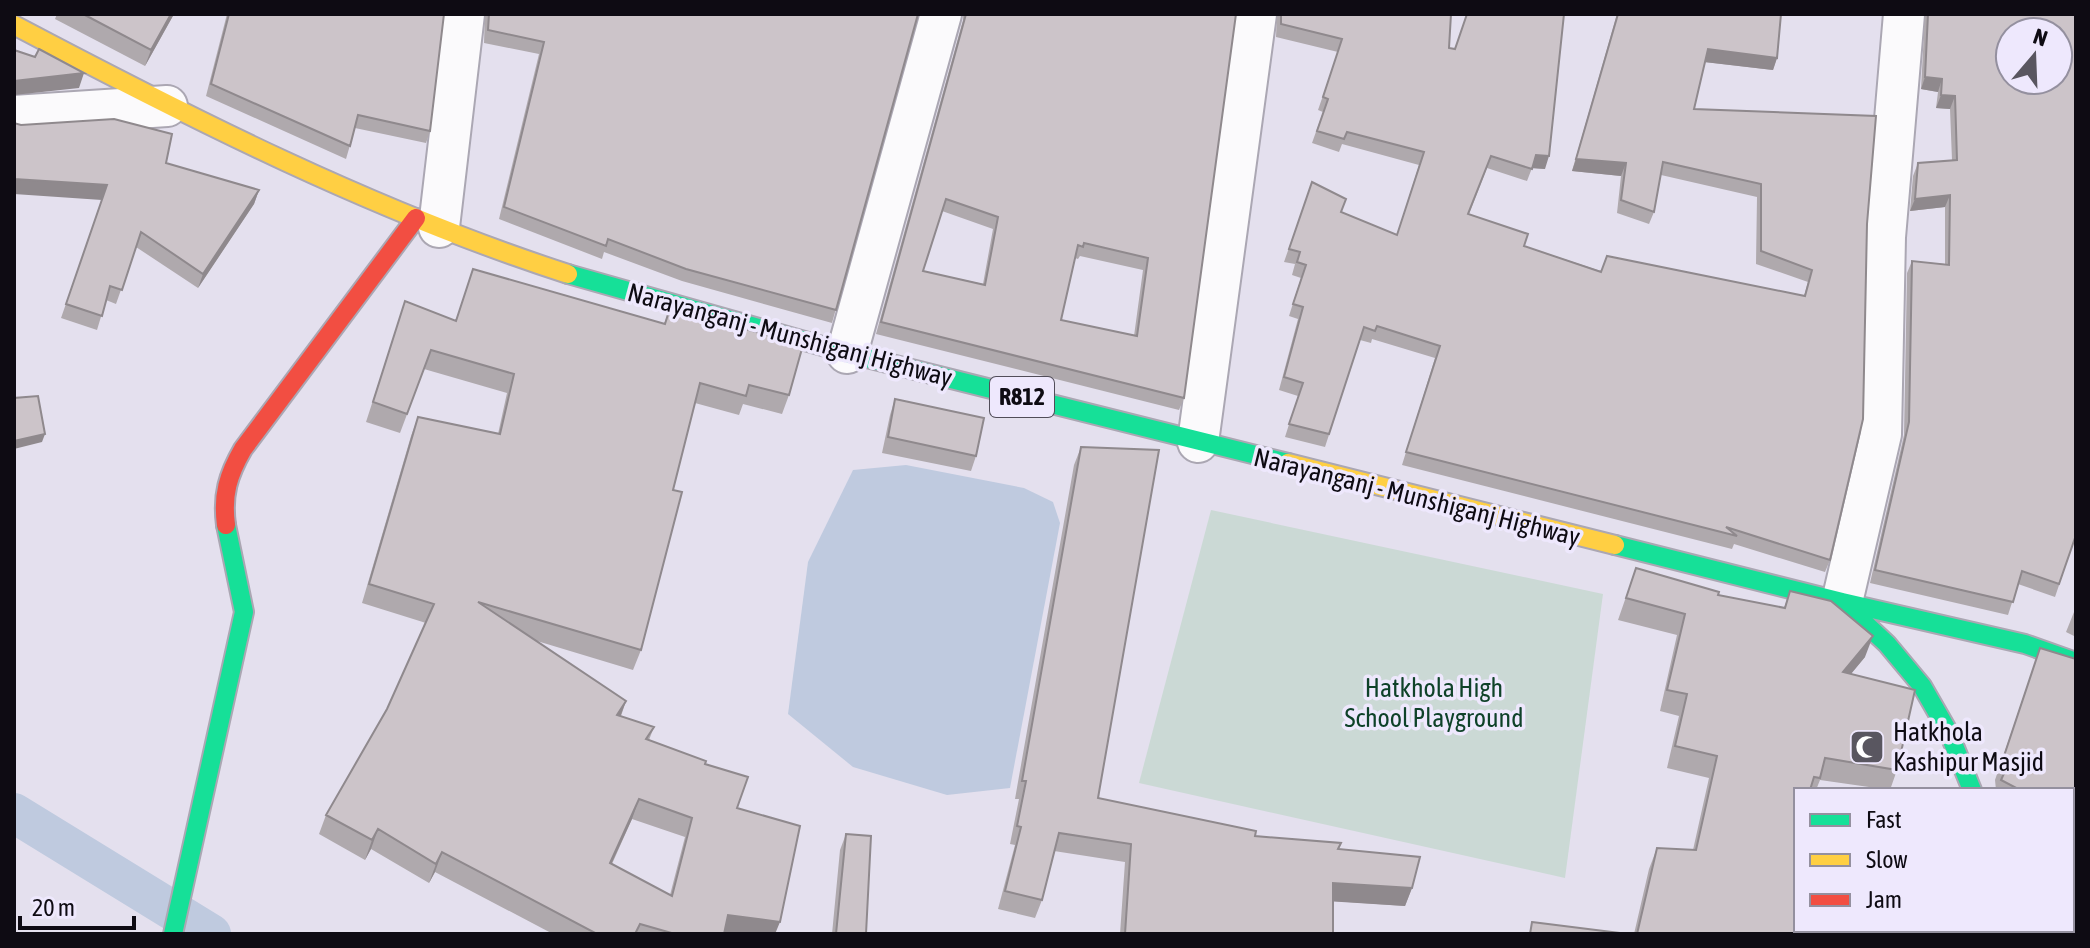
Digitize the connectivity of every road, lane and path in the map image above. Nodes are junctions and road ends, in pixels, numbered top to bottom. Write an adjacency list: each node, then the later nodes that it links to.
1 (464, 14): 8 (street)
2 (941, 14): 9 (street)
3 (1256, 14): 10 (street)
4 (1904, 14): 11 (street)
5 (14, 25): 6 (main road, Narayanganj - Munshiganj Highway / R812)
6 (167, 106): 7 (street); 8 (main road, Narayanganj - Munshiganj Highway / R812)
7 (14, 116)
8 (428, 222): 9 (main road, Narayanganj - Munshiganj Highway / R812); 14 (main road)
9 (847, 353): 10 (main road, Narayanganj - Munshiganj Highway / R812)
10 (1198, 442): 11 (main road, Narayanganj - Munshiganj Highway / R812)
11 (1842, 602): 12 (main road); 13 (main road, Narayanganj - Munshiganj Highway / R812)
12 (2076, 662)
13 (1971, 788)
14 (173, 934)

